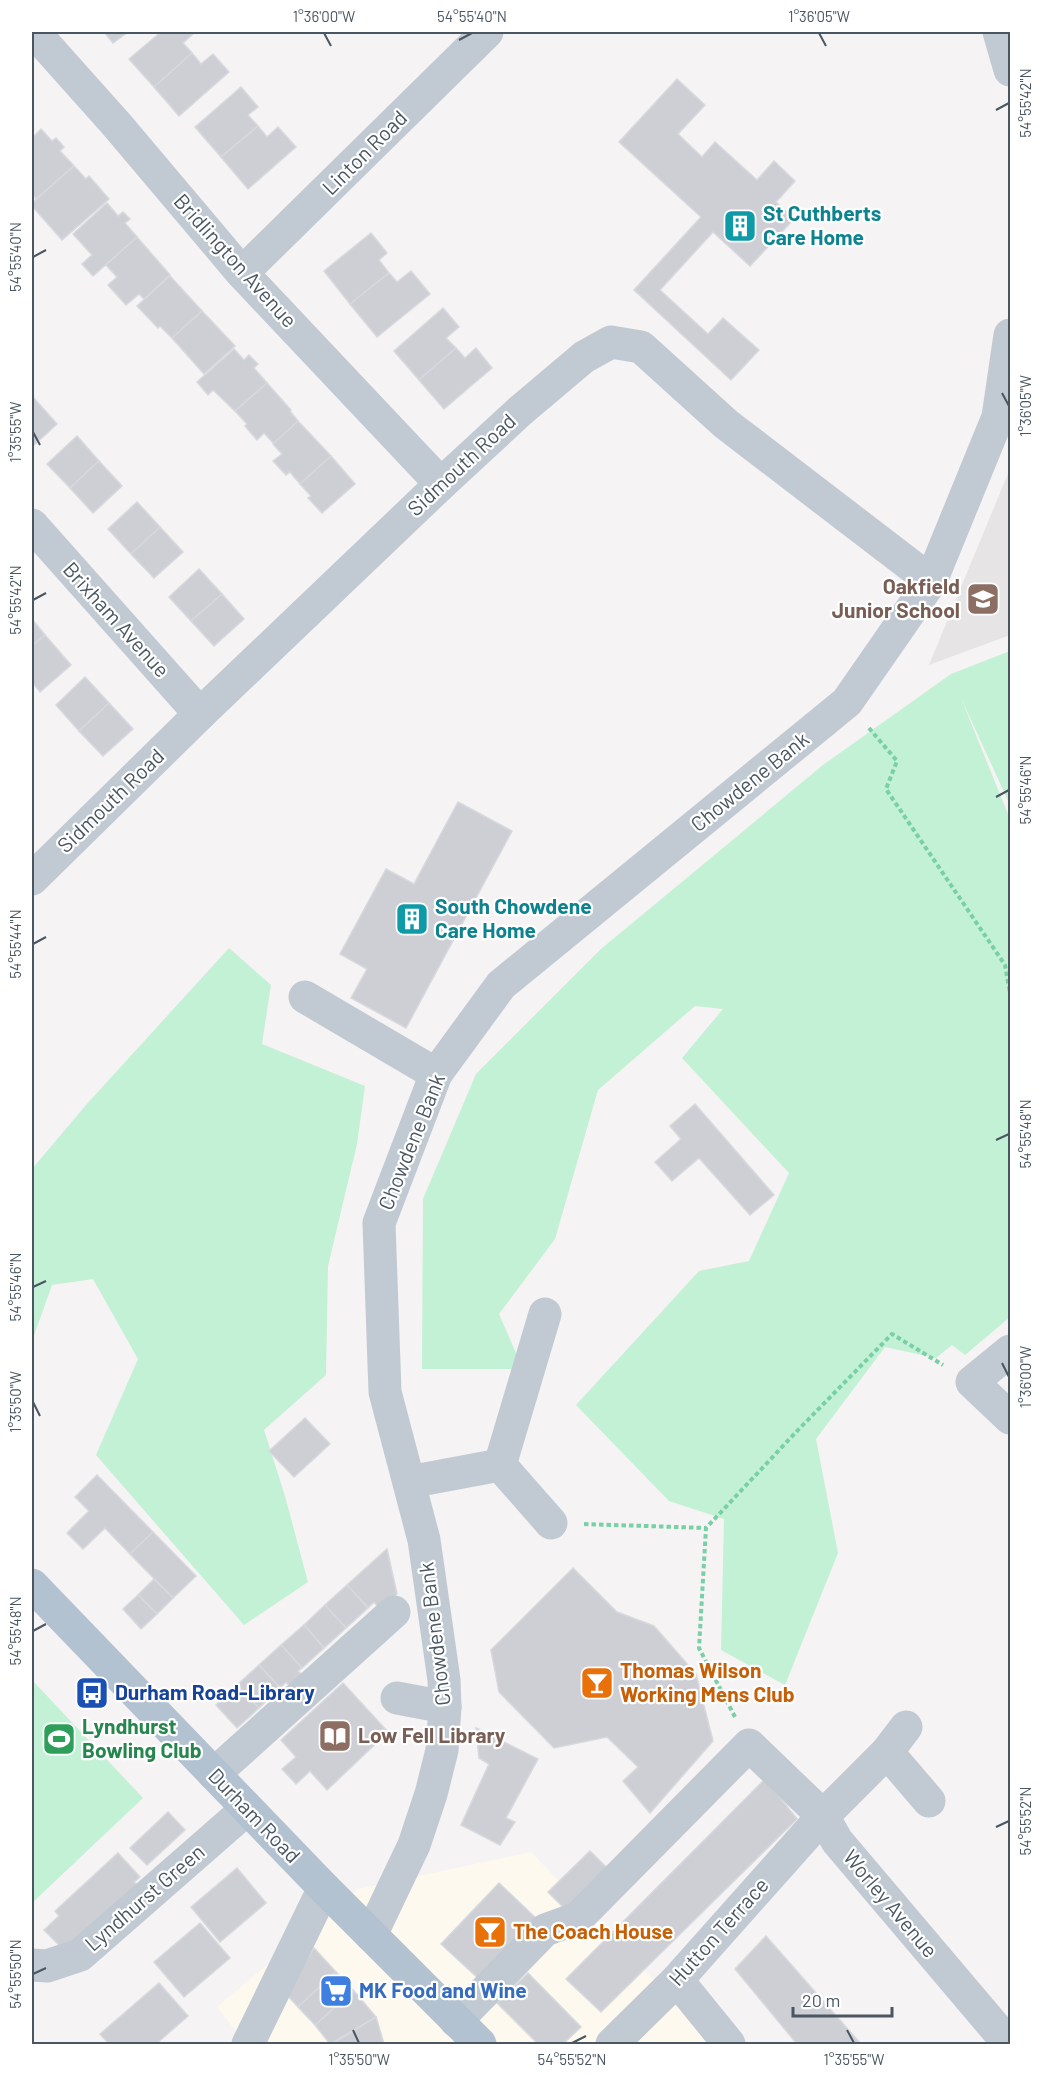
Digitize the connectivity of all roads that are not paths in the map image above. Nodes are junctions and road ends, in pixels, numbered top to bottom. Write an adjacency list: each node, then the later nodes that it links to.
1 (34, 32): 5 (street, Bridlington Avenue)
2 (487, 32): 5 (street, Linton Road)
3 (999, 32): 4 (street)
4 (1011, 70)
5 (242, 273): 7 (street, Bridlington Avenue)
6 (1011, 335): 9 (street, Chowdene Bank)
7 (441, 484): 9 (street, Sidmouth Road); 10 (street, Sidmouth Road)
8 (32, 525): 10 (street, Brixham Avenue)
9 (931, 581): 13 (street, Chowdene Bank)
10 (200, 714): 11 (street, Sidmouth Road)
11 (32, 879)
12 (305, 997): 13 (street)
13 (436, 1074): 18 (street, Chowdene Bank)
14 (545, 1314): 17 (street)
15 (1011, 1351): 16 (street)
16 (1011, 1418)
17 (500, 1465): 18 (street); 19 (street)
18 (409, 1482): 23 (street, Chowdene Bank)
19 (551, 1523)
20 (32, 1585): 24 (main road, Durham Road)
21 (394, 1612): 24 (street)
22 (397, 1698): 23 (street)
23 (445, 1707): 29 (street, Chowdene Bank)
24 (214, 1774): 26 (main road, Durham Road)
25 (929, 1801): 27 (street, Hutton Terrace)
26 (247, 1809): 28 (main road, Durham Road); 30 (street, Lyndhurst Green)
27 (823, 1816): 31 (street, Hutton Terrace); 32 (street, Worley Avenue); 36 (street, Worley Avenue)
28 (324, 1888): 29 (main road, Durham Road); 33 (street)
29 (371, 1935): 32 (main road, Durham Road)
30 (32, 1965)
31 (677, 1980): 34 (street, Hutton Terrace); 35 (street)
32 (470, 2037)
33 (248, 2044)
34 (612, 2044)
35 (729, 2044)
36 (1008, 2044)

